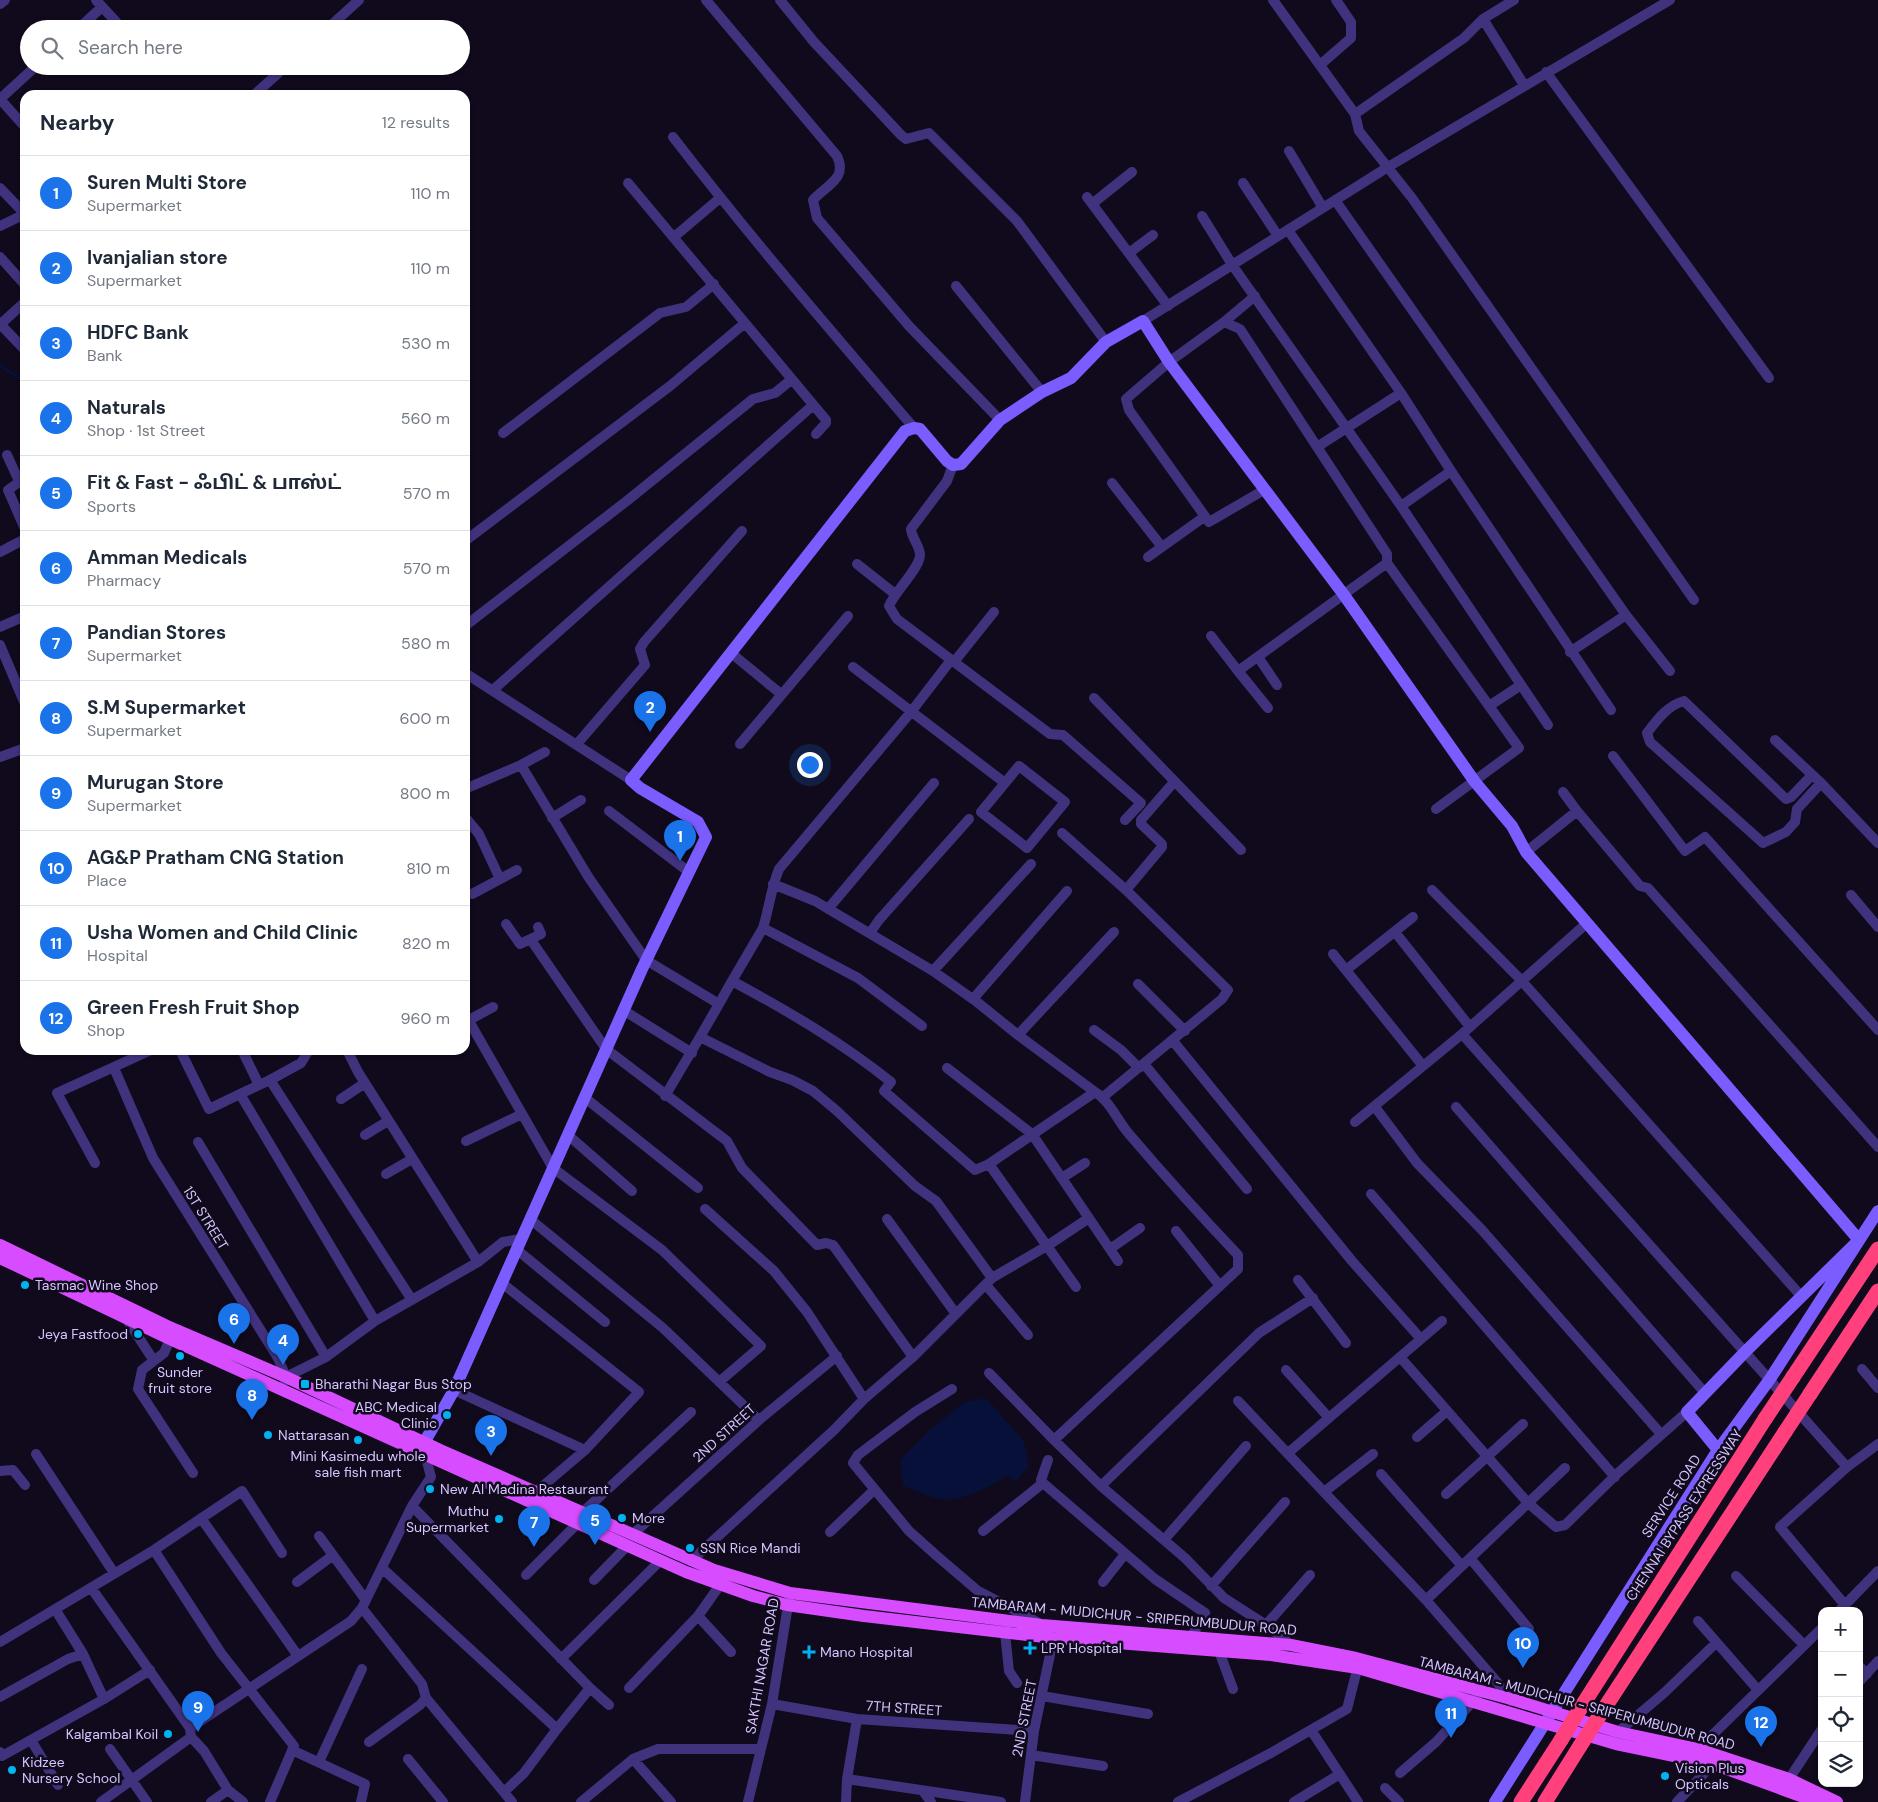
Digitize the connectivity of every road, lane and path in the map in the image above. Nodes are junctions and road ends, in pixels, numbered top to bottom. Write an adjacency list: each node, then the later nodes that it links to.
1 (359, 0): 11 (street)
2 (706, 0): 60 (street)
3 (780, 0): 52 (street)
4 (1273, 0): 13 (street)
5 (1336, 0): 13 (street)
6 (1514, 0): 12 (street)
7 (1667, 1): 14 (street)
8 (99, 3): 9 (street); 10 (street)
9 (85, 20)
10 (114, 20)
11 (337, 20)
12 (1483, 20): 17 (street); 20 (street)
13 (1320, 65): 20 (street)
14 (1546, 72): 17 (street); 55 (street)
15 (26, 75): 19 (street)
16 (276, 75): 18 (street)
17 (1524, 85): 24 (street)
18 (260, 90)
19 (0, 99): 21 (street)
20 (1355, 114): 24 (street)
21 (20, 121)
22 (673, 137): 29 (street)
23 (1289, 152): 31 (street)
24 (1388, 167): 30 (street); 87 (street)
25 (1132, 172): 40 (street)
26 (628, 183): 39 (street)
27 (1243, 183): 38 (street)
28 (0, 188): 32 (street)
29 (720, 198): 39 (street); 61 (street)
30 (1335, 200): 31 (street); 89 (street)
31 (1323, 208): 36 (street)
32 (20, 209)
33 (20, 216): 35 (street)
34 (1202, 216): 42 (street)
35 (0, 226)
36 (1288, 230): 38 (street); 58 (street)
37 (1153, 235): 40 (street)
38 (1278, 236): 42 (street)
39 (674, 237): 44 (street)
40 (1128, 253): 47 (street)
41 (0, 257): 43 (street)
42 (1233, 266): 46 (street); 47 (street)
43 (20, 279)
44 (714, 284): 51 (street); 63 (street)
45 (956, 286): 57 (street)
46 (1255, 296): 50 (street); 62 (street)
47 (1168, 306): 49 (street)
48 (20, 307): 53 (street)
49 (1143, 321): 52 (street); 54 (street)
50 (1224, 322): 54 (street); 65 (street)
51 (745, 323): 56 (street); 78 (street)
52 (1106, 342): 57 (street)
53 (20, 345)
54 (1169, 362): 72 (street); 75 (street)
55 (1768, 378)
56 (791, 380): 59 (street); 92 (street)
57 (1042, 392): 60 (street)
58 (1401, 394): 62 (street); 68 (street)
59 (812, 406): 64 (street); 106 (street)
60 (1000, 420): 67 (street)
61 (914, 428): 67 (street); 97 (street)
62 (1346, 428): 65 (street); 74 (street)
63 (503, 432)
64 (816, 434)
65 (1317, 447): 83 (street)
66 (7, 456): 69 (street)
67 (953, 465): 85 (street)
68 (1451, 471): 74 (street); 96 (street)
69 (20, 476)
70 (20, 480): 73 (street)
71 (1112, 483): 80 (street)
72 (1264, 490): 75 (street); 86 (street)
73 (4, 492): 76 (street)
74 (1400, 506): 105 (street)
75 (1204, 517): 80 (street)
76 (20, 519)
77 (742, 531): 116 (street)
78 (470, 537)
79 (20, 542): 81 (street)
80 (1162, 547): 82 (street)
81 (0, 552)
82 (1148, 557)
83 (1387, 563): 86 (street); 110 (street)
84 (857, 564): 85 (street)
85 (895, 594): 99 (street)
86 (1344, 595): 98 (street); 126 (street)
87 (1694, 600)
88 (994, 612): 99 (street)
89 (1626, 615): 96 (street); 102 (street)
90 (848, 616): 108 (street)
91 (20, 618): 93 (street)
92 (470, 622)
93 (0, 627)
94 (1211, 636): 101 (street)
95 (0, 645): 107 (street)
96 (1570, 652): 112 (street)
97 (731, 653): 108 (street); 124 (street)
98 (1258, 657): 101 (street); 104 (street)
99 (952, 661): 113 (street); 138 (street)
100 (853, 667): 113 (street)
101 (1238, 671): 111 (street)
102 (1670, 671)
103 (470, 676): 106 (street)
104 (1277, 684)
105 (1520, 685): 110 (street); 114 (street)
106 (493, 690): 116 (street)
107 (20, 692)
108 (781, 694): 117 (street)
109 (1094, 698): 125 (street)
110 (1489, 706): 126 (street)
111 (1268, 708)
112 (1611, 710)
113 (911, 712): 128 (street); 148 (street)
114 (1548, 725)
115 (1775, 740): 123 (street)
116 (576, 744): 124 (street)
117 (740, 744)
118 (20, 750): 121 (street)
119 (545, 752): 122 (street)
120 (1614, 756): 181 (street)
121 (0, 757)
122 (521, 765): 130 (street); 136 (street)
123 (1812, 775): 129 (street); 129 (street)
124 (632, 780): 146 (street)
125 (1174, 782): 142 (street); 149 (street)
126 (1475, 782): 133 (street); 143 (street)
127 (934, 783): 154 (street)
128 (1005, 783): 128 (street)
129 (1821, 783): 141 (street)
130 (470, 787)
131 (1563, 792): 135 (street)
132 (581, 800): 136 (street)
133 (1436, 809)
134 (609, 811): 146 (street)
135 (1577, 811): 143 (street); 215 (street)
136 (552, 818): 166 (street)
137 (969, 819): 163 (street)
138 (1125, 820)
139 (470, 823): 147 (street)
140 (1062, 833): 149 (street)
141 (1878, 843)
142 (1241, 850)
143 (1526, 852): 156 (street)
144 (1031, 864): 168 (street)
145 (517, 870): 147 (street)
146 (689, 872): 166 (street)
147 (500, 879): 152 (street)
148 (773, 884): 154 (street); 160 (street)
149 (1126, 890): 182 (street)
150 (1432, 890): 170 (street)
151 (1067, 891): 172 (street)
152 (472, 894)
153 (1851, 895): 159 (street)
154 (828, 909): 163 (street)
155 (1413, 917): 162 (street)
156 (1586, 923): 170 (street); 234 (street)
157 (506, 924): 164 (street)
158 (538, 927): 164 (street)
159 (1878, 927)
160 (764, 928): 169 (street); 178 (street)
161 (1114, 932): 183 (street)
162 (1395, 932): 167 (street); 180 (street)
163 (870, 933): 168 (street)
164 (530, 940): 186 (street)
165 (1333, 954): 167 (street)
166 (646, 960): 173 (street); 175 (street)
167 (1346, 970): 194 (street)
168 (933, 972): 172 (street)
169 (732, 980): 173 (street); 219 (street)
170 (1521, 980): 180 (street); 249 (street)
171 (1138, 984): 182 (street)
172 (973, 999): 183 (street)
173 (719, 1004): 184 (street)
174 (493, 1007): 176 (street)
175 (623, 1010): 186 (street); 187 (street)
176 (470, 1016)
177 (470, 1022): 207 (street)
178 (922, 1026)
179 (1094, 1030): 193 (street)
180 (1466, 1030): 194 (street); 261 (street)
181 (1878, 1030)
182 (1185, 1031): 185 (street)
183 (1018, 1035): 201 (street)
184 (700, 1037): 187 (street); 245 (street)
185 (1173, 1040): 193 (street); 259 (street)
186 (606, 1049): 202 (street); 203 (street)
187 (692, 1053): 202 (street)
188 (141, 1055): 195 (street)
189 (182, 1055): 200 (street)
190 (244, 1055): 199 (street)
191 (306, 1055): 197 (street)
192 (350, 1055): 198 (street)
193 (1141, 1066): 201 (street); 224 (street)
194 (1423, 1066): 205 (street)
195 (114, 1068): 217 (street); 270 (street, 1ST STREET)
196 (947, 1068): 210 (street)
197 (270, 1080): 199 (street); 251 (street)
198 (365, 1083): 204 (street); 208 (street)
199 (259, 1085): 200 (street)
200 (240, 1094): 254 (street)
201 (1099, 1094): 210 (street); 246 (street)
202 (666, 1096): 264 (street)
203 (584, 1097): 212 (street); 223 (street)
204 (341, 1099)
205 (1375, 1107): 209 (street); 286 (street)
206 (1456, 1107): 277 (street)
207 (522, 1114): 213 (street); 220 (street)
208 (388, 1121): 211 (street); 216 (street)
209 (1355, 1122)
210 (1032, 1134): 219 (street); 222 (street)
211 (365, 1135)
212 (568, 1135): 220 (street); 225 (street)
213 (466, 1141)
214 (198, 1142): 263 (street)
215 (1878, 1147)
216 (412, 1159): 221 (street); 242 (street)
217 (95, 1163)
218 (1084, 1163): 222 (street)
219 (989, 1164): 237 (street)
220 (554, 1168): 230 (street); 272 (street)
221 (386, 1174)
222 (1062, 1178): 229 (street)
223 (698, 1188)
224 (1247, 1188)
225 (632, 1191)
226 (1370, 1194): 304 (street)
227 (705, 1210): 262 (street)
228 (1878, 1211): 234 (street, SERVICE ROAD)
229 (1089, 1218): 237 (street); 238 (street)
230 (530, 1219): 235 (street); 272 (street)
231 (887, 1219): 252 (street)
232 (1140, 1228): 238 (street)
233 (1176, 1231): 246 (street)
234 (1859, 1240): 249 (street); 271 (street, SERVICE ROAD)
235 (519, 1244): 242 (street); 244 (street); 256 (street)
236 (0, 1245): 270 (main road, TAMBARAM - MUDICHUR - SRIPERUMBUDUR ROAD)
237 (1047, 1246): 245 (street); 247 (street)
238 (1110, 1249): 241 (street)
239 (1878, 1249): 439 (highway, CHENNAI BYPASS EXPRESSWAY, bridge)
240 (0, 1258): 253 (main road, TAMBARAM - MUDICHUR - SRIPERUMBUDUR ROAD)
241 (1118, 1261)
242 (478, 1262): 251 (street)
243 (1298, 1280): 250 (street)
244 (502, 1282): 276 (street); 292 (street)
245 (989, 1282): 252 (street); 257 (street)
246 (1220, 1286): 288 (street)
247 (1076, 1288)
248 (1878, 1291): 440 (highway, bridge)
249 (1801, 1296): 261 (street)
250 (1313, 1298): 260 (street); 307 (street)
251 (412, 1300): 254 (street)
252 (956, 1314): 264 (street)
253 (126, 1318): 258 (main road, TAMBARAM - MUDICHUR - SRIPERUMBUDUR ROAD); 266 (street)
254 (375, 1321): 263 (street)
255 (1442, 1321): 259 (street)
256 (605, 1322)
257 (1028, 1335)
258 (170, 1339): 266 (street); 275 (main road, TAMBARAM - MUDICHUR - SRIPERUMBUDUR ROAD)
259 (1421, 1339): 265 (street)
260 (1346, 1343)
261 (1746, 1351): 271 (street); 277 (street)
262 (837, 1356): 278 (street); 284 (street, 2ND STREET)
263 (326, 1357): 270 (street)
264 (913, 1357): 278 (street)
265 (1400, 1357): 280 (street); 283 (street)
266 (154, 1361): 302 (street)
267 (1862, 1369): 273 (street)
268 (1286, 1370): 283 (street)
269 (989, 1373): 288 (street)
270 (286, 1377): 275 (street); 291 (main road, TAMBARAM - MUDICHUR - SRIPERUMBUDUR ROAD)
271 (1770, 1379): 293 (street, SERVICE ROAD); 299 (street)
272 (719, 1382): 284 (street)
273 (1878, 1388)
274 (952, 1389): 308 (street)
275 (281, 1390): 291 (main road, TAMBARAM - MUDICHUR - SRIPERUMBUDUR ROAD)
276 (454, 1390): 291 (street); 292 (street)
277 (1705, 1393): 282 (street)
278 (864, 1399): 328 (street)
279 (1238, 1401): 294 (street)
280 (1447, 1411): 287 (street); 297 (street)
281 (690, 1412): 316 (street)
282 (1688, 1412): 286 (street); 293 (street)
283 (1329, 1418): 294 (street)
284 (758, 1420): 320 (street, 2ND STREET)
285 (1523, 1424): 297 (street)
286 (1661, 1434): 304 (street)
287 (1416, 1437)
288 (1054, 1440): 307 (street)
289 (1878, 1444): 299 (street)
290 (1246, 1446): 321 (street)
291 (424, 1449): 309 (main road, TAMBARAM - MUDICHUR - SRIPERUMBUDUR ROAD); 314 (street); 316 (main road, TAMBARAM - MUDICHUR - SRIPERUMBUDUR ROAD)
292 (585, 1450): 309 (street)
293 (1718, 1450): 385 (street, SERVICE ROAD)
294 (1288, 1453): 310 (street)
295 (36, 1454): 332 (street)
296 (1373, 1454): 310 (street)
297 (1487, 1456): 311 (street); 313 (street)
298 (1048, 1460): 305 (street)
299 (1847, 1467): 345 (street)
300 (1565, 1468): 313 (street)
301 (0, 1471): 306 (street)
302 (193, 1473)
303 (1381, 1474): 329 (street)
304 (1615, 1477): 313 (street)
305 (1043, 1483): 317 (street); 324 (street)
306 (25, 1485)
307 (1101, 1486): 321 (street)
308 (874, 1490): 318 (street); 350 (street)
309 (537, 1491): 316 (main road, TAMBARAM - MUDICHUR - SRIPERUMBUDUR ROAD)
310 (1324, 1492): 343 (street)
311 (1446, 1494)
312 (1285, 1502): 340 (street)
313 (1528, 1503): 326 (street)
314 (412, 1506): 330 (street); 365 (street)
315 (201, 1518): 322 (street); 323 (street); 364 (street)
316 (580, 1518): 320 (main road, TAMBARAM - MUDICHUR - SRIPERUMBUDUR ROAD); 333 (street)
317 (983, 1530)
318 (830, 1532)
319 (318, 1536): 325 (street)
320 (630, 1540): 327 (main road, TAMBARAM - MUDICHUR - SRIPERUMBUDUR ROAD); 328 (main road, TAMBARAM - MUDICHUR - SRIPERUMBUDUR ROAD); 336 (street, 2ND STREET)
321 (1164, 1540): 340 (street)
322 (154, 1550): 332 (street); 374 (street)
323 (282, 1553)
324 (1125, 1554): 338 (street); 356 (street)
325 (332, 1556): 337 (street); 344 (street)
326 (1470, 1558): 329 (street); 352 (street)
327 (661, 1560): 339 (main road, TAMBARAM - MUDICHUR - SRIPERUMBUDUR ROAD); 365 (street)
328 (691, 1561): 342 (main road, TAMBARAM - MUDICHUR - SRIPERUMBUDUR ROAD)
329 (1462, 1566): 343 (street)
330 (382, 1568): 344 (street); 389 (street)
331 (1878, 1571): 346 (street)
332 (114, 1573): 341 (street)
333 (526, 1575)
334 (1310, 1575): 351 (street)
335 (1736, 1576): 360 (street)
336 (594, 1580)
337 (297, 1582)
338 (1103, 1582)
339 (720, 1585): 342 (main road, TAMBARAM - MUDICHUR - SRIPERUMBUDUR ROAD); 348 (street)
340 (1211, 1586): 351 (street)
341 (92, 1589): 347 (street); 369 (street)
342 (789, 1599): 350 (main road, TAMBARAM - MUDICHUR - SRIPERUMBUDUR ROAD); 355 (main road, TAMBARAM - MUDICHUR - SRIPERUMBUDUR ROAD); 382 (street, SAKTHI NAGAR ROAD)
343 (1426, 1600): 383 (street)
344 (364, 1604): 364 (street); 380 (street)
345 (1841, 1607)
346 (1843, 1607)
347 (55, 1609): 357 (street); 363 (street)
348 (698, 1616): 362 (street); 373 (street)
349 (1698, 1621): 358 (street)
350 (1042, 1625): 353 (main road, TAMBARAM - MUDICHUR - SRIPERUMBUDUR ROAD)
351 (1266, 1625): 359 (street)
352 (1529, 1629)
353 (1055, 1632): 355 (main road, TAMBARAM - MUDICHUR - SRIPERUMBUDUR ROAD); 356 (main road, TAMBARAM - MUDICHUR - SRIPERUMBUDUR ROAD); 361 (main road, TAMBARAM - MUDICHUR - SRIPERUMBUDUR ROAD); 377 (street, 2ND STREET)
354 (1818, 1632): 360 (street)
355 (1005, 1633): 371 (street)
356 (1191, 1637): 359 (main road, TAMBARAM - MUDICHUR - SRIPERUMBUDUR ROAD)
357 (0, 1642)
358 (1716, 1643): 376 (street); 392 (street)
359 (1291, 1645): 367 (main road, TAMBARAM - MUDICHUR - SRIPERUMBUDUR ROAD)
360 (1804, 1645): 376 (street)
361 (1219, 1650): 367 (main road, TAMBARAM - MUDICHUR - SRIPERUMBUDUR ROAD); 375 (street)
362 (731, 1652)
363 (83, 1654): 378 (street); 381 (street)
364 (298, 1656): 374 (street)
365 (561, 1659): 372 (street)
366 (1878, 1660): 370 (street)
367 (1359, 1664): 379 (main road, TAMBARAM - MUDICHUR - SRIPERUMBUDUR ROAD); 390 (street)
368 (362, 1669): 405 (street)
369 (150, 1670): 381 (street); 393 (street)
370 (1863, 1670)
371 (1017, 1683)
372 (590, 1688): 384 (street); 389 (street)
373 (629, 1688)
374 (250, 1689): 393 (street); 400 (street)
375 (1234, 1689)
376 (1758, 1690): 399 (street)
377 (1042, 1696): 386 (street); 391 (street, 2ND STREET)
378 (0, 1697)
379 (1477, 1697): 383 (main road, TAMBARAM - MUDICHUR - SRIPERUMBUDUR ROAD); 408 (street)
380 (426, 1698): 396 (street); 417 (street)
381 (104, 1700): 395 (street)
382 (772, 1704): 387 (street, 7TH STREET); 398 (street, SAKTHI NAGAR ROAD)
383 (1510, 1705): 385 (main road, TAMBARAM - MUDICHUR - SRIPERUMBUDUR ROAD); 388 (main road, TAMBARAM - MUDICHUR - SRIPERUMBUDUR ROAD)
384 (609, 1706)
385 (1552, 1711): 388 (street, SERVICE ROAD); 392 (main road, TAMBARAM - MUDICHUR - SRIPERUMBUDUR ROAD)
386 (1148, 1714)
387 (857, 1719): 391 (street, 7TH STREET); 411 (street)
388 (1543, 1724): 406 (main road, TAMBARAM - MUDICHUR - SRIPERUMBUDUR ROAD); 438 (street, SERVICE ROAD)
389 (557, 1729): 417 (street)
390 (1311, 1730): 409 (street); 418 (street)
391 (1034, 1731): 402 (street, 2ND STREET)
392 (1618, 1732): 399 (main road, TAMBARAM - MUDICHUR - SRIPERUMBUDUR ROAD)
393 (191, 1733): 410 (street); 415 (street)
394 (1818, 1736): 413 (street)
395 (31, 1740): 401 (street); 412 (street)
396 (369, 1742)
397 (110, 1749): 410 (street)
398 (761, 1749): 404 (street); 429 (street, SAKTHI NAGAR ROAD)
399 (1698, 1749): 413 (main road, TAMBARAM - MUDICHUR - SRIPERUMBUDUR ROAD)
400 (292, 1750): 405 (street); 424 (street)
401 (0, 1752)
402 (1031, 1755): 407 (street); 433 (street, 2ND STREET)
403 (408, 1759): 426 (street)
404 (633, 1760): 419 (street); 428 (street)
405 (319, 1762): 425 (street)
406 (1713, 1764): 413 (main road, TAMBARAM - MUDICHUR - SRIPERUMBUDUR ROAD); 441 (street)
407 (1103, 1766)
408 (1400, 1773)
409 (1340, 1774): 435 (street); 436 (street)
410 (133, 1780): 420 (street); 421 (street)
411 (847, 1780): 416 (street); 430 (street)
412 (58, 1785)
413 (1788, 1785): 442 (main road, TAMBARAM - MUDICHUR - SRIPERUMBUDUR ROAD); 443 (main road, TAMBARAM - MUDICHUR - SRIPERUMBUDUR ROAD)
414 (1386, 1788): 437 (street)
415 (228, 1790): 422 (street); 423 (street)
416 (923, 1791): 431 (street); 432 (street)
417 (504, 1792): 427 (street)
418 (1193, 1799): 434 (street)
419 (666, 1800)
420 (101, 1802)
421 (147, 1802)
422 (211, 1802)
423 (243, 1802)
424 (270, 1802)
425 (361, 1802)
426 (442, 1802)
427 (512, 1802)
428 (581, 1802)
429 (748, 1802)
430 (846, 1802)
431 (931, 1802)
432 (1001, 1802)
433 (1024, 1802)
434 (1178, 1802)
435 (1294, 1802)
436 (1358, 1802)
437 (1399, 1802)
438 (1495, 1802)
439 (1521, 1802)
440 (1545, 1802)
441 (1677, 1802)
442 (1817, 1802)
443 (1837, 1802)

